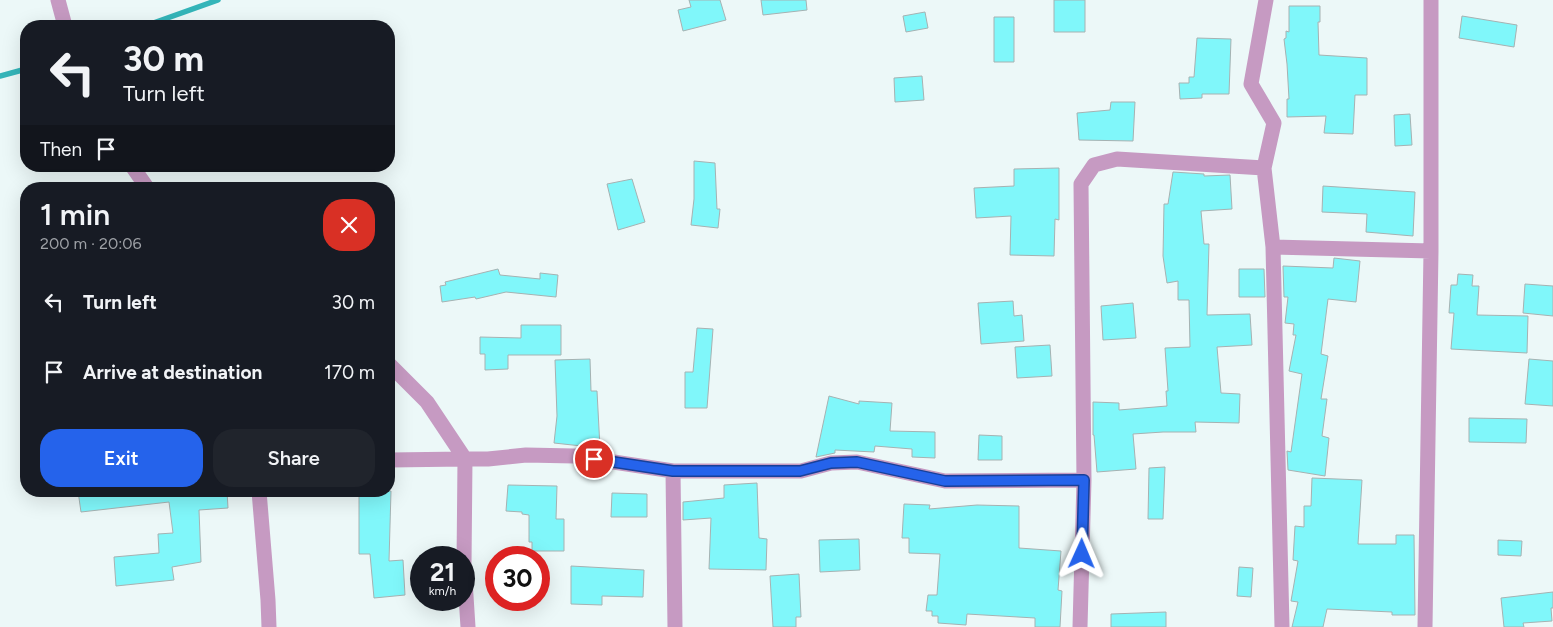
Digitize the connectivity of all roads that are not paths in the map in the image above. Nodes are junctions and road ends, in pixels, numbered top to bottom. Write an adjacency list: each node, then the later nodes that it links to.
1 (58, 0): 4 (street)
2 (1266, 0): 5 (street)
3 (1431, 0): 7 (street)
4 (63, 20)
5 (1264, 168): 6 (street); 12 (street)
6 (1273, 246): 7 (street); 18 (street)
7 (1430, 252): 19 (street)
8 (395, 370): 9 (street)
9 (465, 459): 10 (street); 11 (street); 15 (street)
10 (395, 460)
11 (673, 471): 12 (street); 16 (street)
12 (1084, 480): 17 (street)
13 (259, 497): 14 (street)
14 (269, 627)
15 (468, 627)
16 (675, 627)
17 (1080, 627)
18 (1282, 627)
19 (1425, 627)

